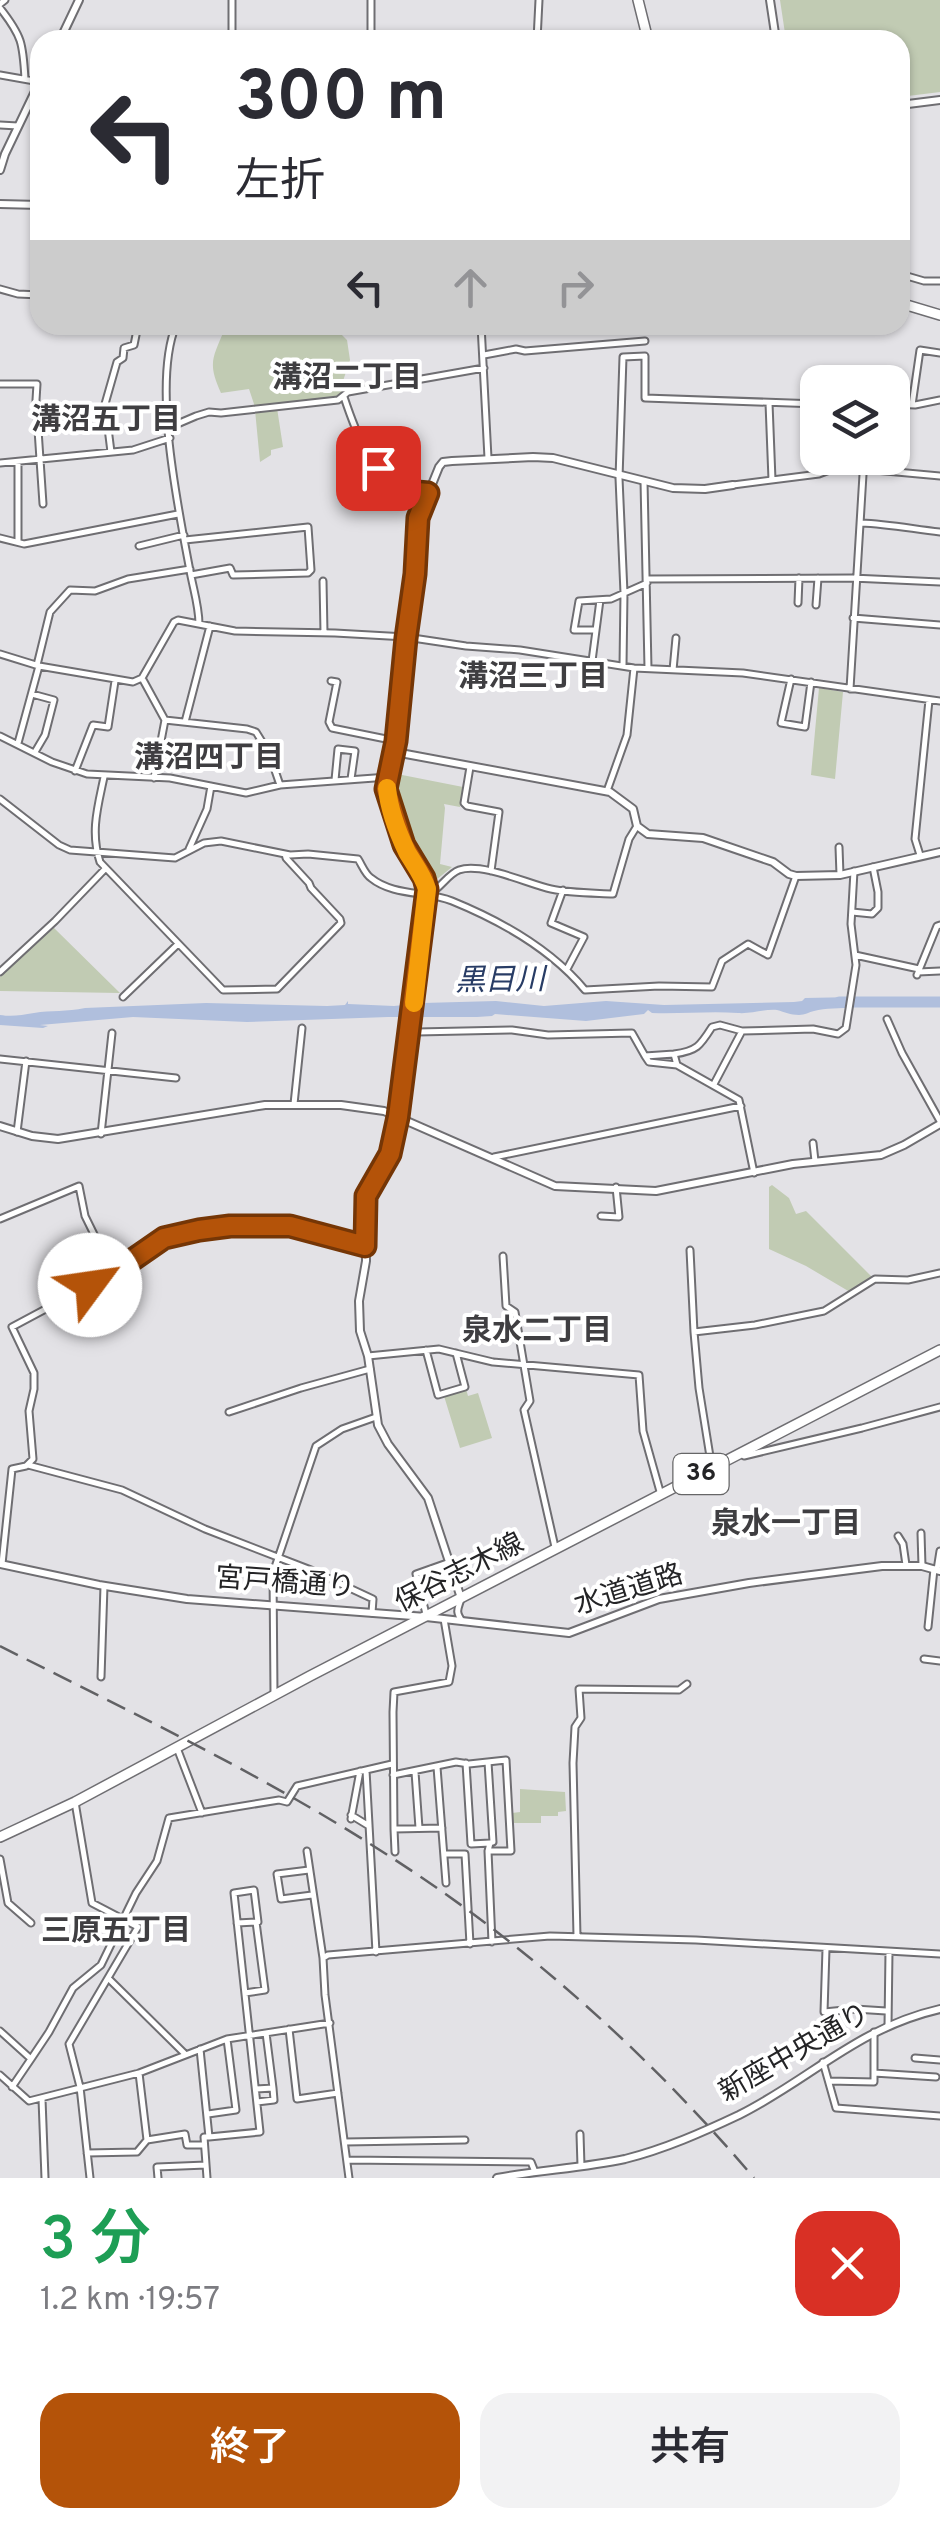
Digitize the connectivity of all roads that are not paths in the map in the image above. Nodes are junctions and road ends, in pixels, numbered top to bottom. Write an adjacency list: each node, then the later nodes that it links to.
1 (79, 0): 8 (street)
2 (232, 0): 9 (street)
3 (370, 0): 10 (street)
4 (540, 0): 11 (street)
5 (638, 0): 12 (main road)
6 (770, 0): 13 (street)
7 (2, 4): 15 (street)
8 (65, 30)
9 (232, 30)
10 (371, 30)
11 (538, 30)
12 (646, 30)
13 (774, 30)
14 (0, 75): 15 (street)
15 (24, 79): 16 (street)
16 (30, 80)
17 (940, 100): 19 (street)
18 (30, 101): 21 (street)
19 (910, 104)
20 (0, 125): 21 (street)
21 (18, 126): 22 (street)
22 (0, 170)
23 (0, 204): 24 (street)
24 (30, 206)
25 (910, 277): 26 (street)
26 (940, 282)
27 (0, 289): 28 (street)
28 (30, 295)
29 (910, 306): 30 (main road)
30 (940, 316)
31 (136, 335): 46 (street)
32 (173, 335): 44 (street)
33 (482, 335): 36 (street)
34 (645, 341): 36 (street)
35 (940, 353): 43 (street)
36 (484, 355): 37 (street)
37 (484, 368): 39 (street); 48 (street)
38 (0, 384): 47 (street)
39 (343, 396): 44 (street); 59 (street)
40 (940, 400): 43 (street)
41 (770, 404): 42 (street); 52 (street); 56 (street)
42 (800, 404)
43 (912, 405)
44 (168, 428): 45 (street)
45 (170, 438): 46 (street); 61 (street)
46 (111, 452): 47 (street)
47 (39, 458): 50 (street); 60 (street)
48 (488, 458): 52 (street); 59 (street)
49 (0, 463): 50 (street)
50 (18, 463): 66 (street)
51 (910, 473): 55 (street)
52 (620, 474): 57 (street); 75 (street)
53 (811, 475): 56 (street)
54 (864, 475): 62 (street)
55 (940, 476)
56 (772, 480): 58 (street)
57 (644, 481): 58 (street); 73 (street)
58 (733, 486)
59 (428, 493): 85 (street)
60 (44, 504)
61 (179, 514): 65 (street); 66 (street)
62 (861, 524): 63 (street); 71 (street)
63 (940, 532)
64 (0, 538): 66 (street)
65 (184, 538): 67 (street); 68 (street); 68 (street)
66 (18, 542)
67 (138, 546)
68 (190, 572): 80 (street); 89 (street)
69 (799, 578): 70 (street); 73 (street); 77 (street)
70 (818, 578): 71 (street); 78 (street)
71 (857, 578): 74 (street); 79 (street)
72 (322, 580): 84 (street)
73 (647, 581): 75 (street); 92 (street)
74 (940, 582)
75 (624, 593): 76 (street); 90 (street)
76 (600, 600): 83 (street); 83 (street)
77 (798, 603)
78 (816, 605)
79 (853, 618): 81 (street); 99 (street)
80 (199, 624): 82 (street); 94 (street)
81 (940, 625)
82 (210, 626): 84 (street); 104 (street)
83 (596, 630): 88 (street)
84 (324, 633): 85 (street)
85 (406, 638): 88 (street); 106 (street)
86 (676, 638): 93 (street)
87 (0, 654): 89 (street)
88 (592, 662): 90 (street)
89 (38, 666): 96 (street); 100 (street)
90 (622, 666): 91 (street)
91 (634, 668): 92 (street); 119 (street)
92 (648, 668): 93 (street)
93 (674, 670): 95 (street)
94 (142, 678): 96 (street); 103 (street)
95 (791, 679): 98 (street); 98 (street)
96 (115, 681): 111 (street)
97 (331, 681): 106 (street)
98 (810, 682): 99 (street)
99 (850, 688): 101 (street)
100 (32, 694): 107 (street); 108 (street)
101 (929, 700): 102 (street); 127 (street)
102 (940, 702)
103 (165, 720): 104 (street); 114 (street)
104 (185, 722): 117 (street)
105 (0, 736): 107 (street)
106 (396, 741): 109 (street)
107 (18, 744): 108 (street)
108 (34, 752): 111 (street)
109 (395, 752): 110 (street); 113 (street)
110 (470, 766): 119 (street); 130 (street)
111 (75, 771): 112 (street)
112 (104, 777): 114 (street); 125 (street)
113 (388, 777): 115 (street); 135 (street)
114 (154, 778): 118 (street)
115 (351, 779): 116 (street); 116 (street)
116 (335, 780): 117 (street)
117 (280, 785): 118 (street)
118 (211, 786): 123 (street)
119 (607, 791): 121 (street)
120 (0, 799): 125 (street)
121 (636, 826): 133 (street); 134 (street)
122 (839, 847): 132 (street)
123 (187, 852): 125 (street); 126 (street)
124 (940, 852): 127 (street)
125 (97, 854): 129 (street)
126 (285, 854): 135 (street); 138 (street)
127 (920, 855): 128 (street)
128 (873, 867): 131 (street); 136 (street)
129 (106, 869): 138 (street); 142 (street)
130 (491, 871): 134 (street); 135 (street)
131 (854, 871): 132 (street); 136 (street)
132 (840, 874): 133 (street)
133 (796, 876): 140 (street)
134 (563, 890): 140 (street)
135 (426, 895): 140 (street); 147 (street)
136 (852, 912): 139 (street)
137 (940, 925): 143 (street)
138 (178, 944): 144 (street)
139 (855, 955): 143 (street); 148 (street)
140 (568, 969)
141 (940, 971): 143 (street)
142 (0, 972)
143 (918, 972)
144 (122, 996)
145 (888, 1018): 161 (street)
146 (302, 1028): 158 (street)
147 (410, 1029): 151 (street); 160 (street)
148 (742, 1031): 150 (street); 157 (street)
149 (112, 1033): 155 (street)
150 (674, 1054): 151 (street); 154 (street)
151 (645, 1056): 154 (street)
152 (0, 1058): 153 (street)
153 (26, 1061): 155 (street); 163 (street)
154 (677, 1065): 157 (street)
155 (108, 1070): 156 (street); 164 (street)
156 (176, 1078)
157 (714, 1084): 159 (street)
158 (294, 1104): 160 (street); 164 (street)
159 (740, 1106): 166 (street); 168 (street)
160 (398, 1117): 166 (street); 172 (street)
161 (940, 1122): 167 (street)
162 (0, 1126): 163 (street)
163 (17, 1132): 164 (street)
164 (101, 1134)
165 (813, 1143): 167 (street)
166 (490, 1158): 169 (street)
167 (815, 1162): 168 (street)
168 (754, 1173): 169 (street)
169 (616, 1187): 170 (street)
170 (601, 1216)
171 (0, 1219): 176 (street)
172 (365, 1246): 176 (street); 181 (street)
173 (690, 1250): 177 (street)
174 (503, 1256): 182 (street)
175 (940, 1273): 177 (street)
176 (112, 1274): 188 (street)
177 (694, 1332): 189 (street)
178 (426, 1350): 180 (street); 180 (street); 181 (street)
179 (940, 1350): 187 (main road, 保谷志木線 / 36)
180 (456, 1353): 182 (street)
181 (368, 1356): 183 (street)
182 (526, 1366): 190 (street); 193 (street)
183 (370, 1370): 185 (street); 186 (street)
184 (940, 1407): 187 (street)
185 (230, 1412)
186 (376, 1418): 195 (street); 196 (street)
187 (734, 1457): 189 (main road, 保谷志木線 / 36)
188 (28, 1465): 195 (street); 197 (street)
189 (712, 1469): 190 (main road, 保谷志木線 / 36)
190 (660, 1495): 193 (main road, 保谷志木線 / 36)
191 (921, 1532): 199 (street)
192 (898, 1536): 198 (street)
193 (556, 1550): 202 (main road, 保谷志木線 / 36)
194 (940, 1551): 200 (street)
195 (277, 1556): 203 (street); 204 (street)
196 (450, 1562): 202 (street); 205 (street)
197 (1, 1564): 201 (street, 宮戸橋通り)
198 (906, 1565): 199 (street, 水道道路); 209 (street, 水道道路)
199 (922, 1566): 200 (street, 水道道路)
200 (937, 1570): 208 (street)
201 (104, 1586): 203 (street, 宮戸橋通り); 212 (street)
202 (462, 1599): 205 (main road, 保谷志木線 / 36); 207 (street)
203 (272, 1605): 204 (street, 宮戸橋通り); 214 (street)
204 (372, 1613): 205 (street, 宮戸橋通り)
205 (426, 1617): 206 (street, 宮戸橋通り); 214 (main road, 保谷志木線 / 36)
206 (444, 1619): 207 (street, 宮戸橋通り); 217 (street)
207 (462, 1621): 209 (street, 宮戸橋通り)
208 (928, 1626)
209 (569, 1633)
210 (924, 1660): 211 (street)
211 (940, 1661)
212 (101, 1677)
213 (687, 1684): 246 (street)
214 (274, 1694): 215 (main road, 保谷志木線 / 36)
215 (178, 1748): 223 (main road, 保谷志木線 / 36); 224 (street)
216 (488, 1761): 218 (street); 231 (street); 231 (street)
217 (392, 1764): 220 (street); 222 (street)
218 (466, 1764): 219 (street); 230 (street)
219 (437, 1767): 221 (street); 226 (street)
220 (364, 1772): 224 (street); 225 (street); 225 (street)
221 (416, 1772): 222 (street); 227 (street)
222 (393, 1778): 228 (street)
223 (75, 1802): 229 (main road, 保谷志木線 / 36); 242 (street)
224 (202, 1813): 242 (street)
225 (369, 1826): 250 (street)
226 (442, 1828): 227 (street); 234 (street)
227 (419, 1829): 228 (street)
228 (394, 1830): 233 (street)
229 (0, 1837)
230 (471, 1844): 231 (street); 235 (street)
231 (489, 1847): 247 (street)
232 (307, 1851): 237 (street)
233 (395, 1852)
234 (444, 1854): 235 (street); 238 (street)
235 (458, 1854): 248 (street)
236 (0, 1859): 239 (street)
237 (309, 1870): 240 (street); 240 (street)
238 (446, 1883)
239 (6, 1895): 241 (street); 244 (street)
240 (312, 1895): 253 (street)
241 (0, 1904)
242 (124, 1921): 254 (street); 268 (street)
243 (256, 1922): 245 (street); 245 (street); 255 (street)
244 (31, 1923)
245 (237, 1923): 255 (street)
246 (577, 1936): 247 (street); 249 (street)
247 (492, 1942): 248 (street)
248 (470, 1944): 250 (street)
249 (826, 1949): 251 (street); 257 (street)
250 (376, 1952): 253 (street)
251 (889, 1952): 252 (street); 257 (street)
252 (940, 1954)
253 (324, 1958): 258 (street)
254 (108, 1980): 267 (street); 278 (street)
255 (245, 1993): 264 (street)
256 (940, 2009): 259 (street, 新座中央通り)
257 (886, 2010): 259 (street)
258 (330, 2023): 260 (street); 281 (street)
259 (888, 2026): 263 (street, 新座中央通り)
260 (289, 2029): 262 (street); 281 (street)
261 (0, 2031): 268 (street)
262 (266, 2032): 264 (street); 279 (street)
263 (874, 2032): 271 (street, 新座中央通り); 273 (street)
264 (250, 2034): 265 (street); 280 (street)
265 (227, 2038): 266 (street); 284 (street)
266 (200, 2049): 267 (street); 284 (street)
267 (186, 2054): 272 (street)
268 (32, 2058): 277 (street)
269 (915, 2058): 270 (street)
270 (940, 2060)
271 (823, 2062): 276 (street); 297 (street, 新座中央通り)
272 (139, 2073): 278 (street); 290 (street)
273 (874, 2073): 275 (street); 276 (street)
274 (0, 2074): 277 (street)
275 (936, 2077)
276 (829, 2081): 285 (street)
277 (12, 2087): 282 (street)
278 (80, 2088): 282 (street); 294 (street)
279 (273, 2088): 280 (street); 283 (street)
280 (256, 2089): 283 (street)
281 (338, 2093): 292 (street)
282 (42, 2099): 300 (street)
283 (257, 2102): 287 (street)
284 (208, 2114): 289 (street)
285 (940, 2116)
286 (270, 2130): 287 (street)
287 (260, 2132): 289 (street)
288 (580, 2134): 297 (street)
289 (209, 2136): 293 (street)
290 (148, 2140): 293 (street); 294 (street)
291 (465, 2140): 292 (street)
292 (344, 2142): 295 (street)
293 (204, 2145): 296 (street)
294 (87, 2152): 301 (street)
295 (347, 2160): 298 (street); 304 (street)
296 (206, 2165): 302 (street); 303 (street)
297 (580, 2166): 298 (street, 新座中央通り)
298 (534, 2172): 299 (street, 新座中央通り)
299 (518, 2176): 305 (street, 新座中央通り)
300 (45, 2178)
301 (90, 2178)
302 (158, 2178)
303 (207, 2178)
304 (349, 2178)
305 (498, 2178)

